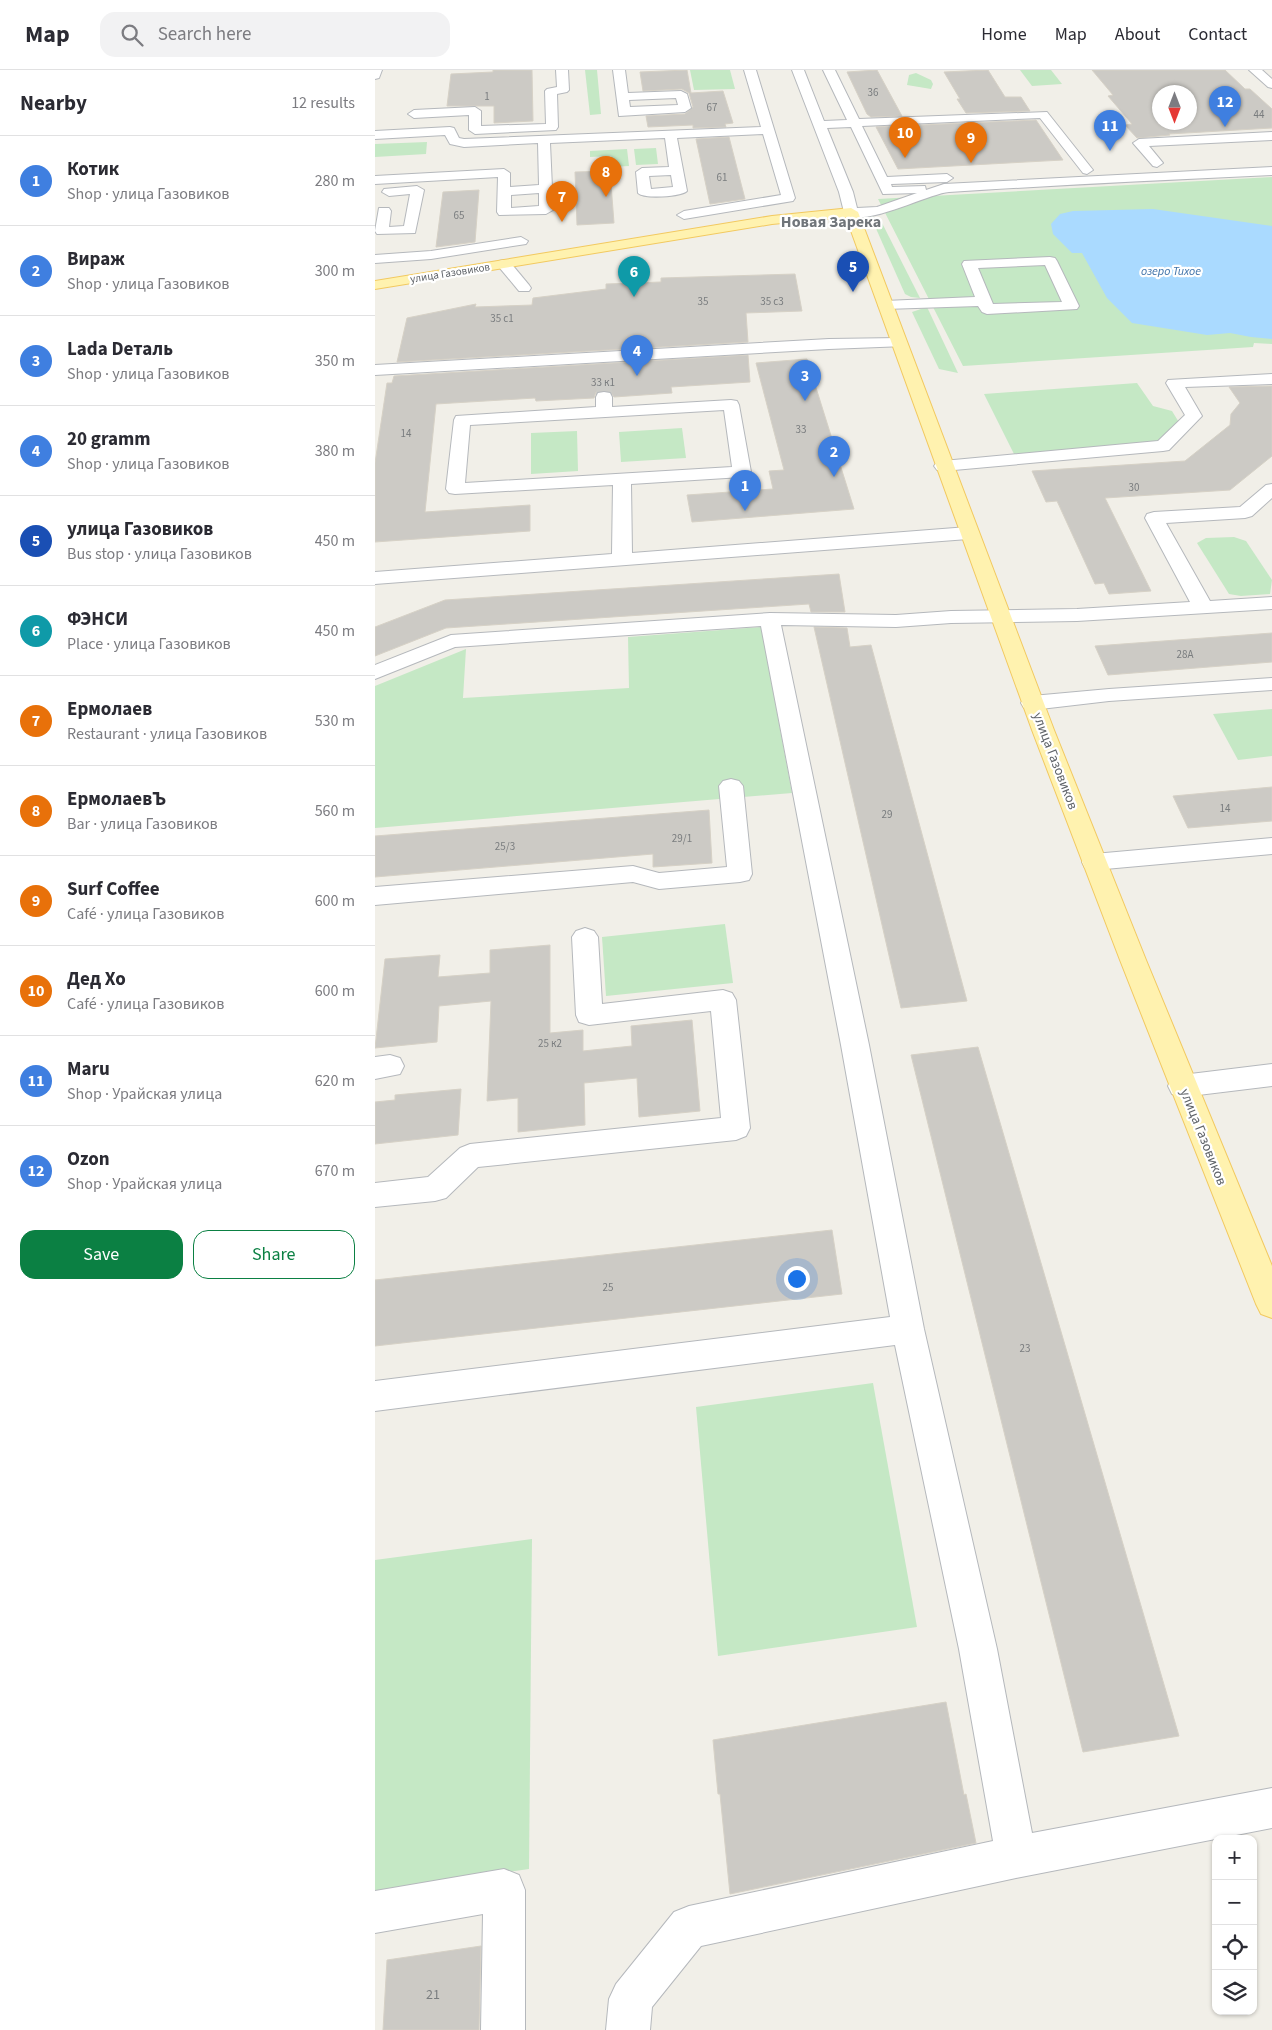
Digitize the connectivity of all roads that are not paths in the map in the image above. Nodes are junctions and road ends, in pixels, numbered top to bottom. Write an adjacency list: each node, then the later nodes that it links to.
1 (376, 70): 8 (street)
2 (562, 70): 15 (street)
3 (619, 70): 10 (street)
4 (749, 70): 16 (street)
5 (798, 70): 14 (street, улица Газовиков)
6 (829, 70): 13 (street)
7 (1255, 70): 9 (street)
8 (375, 76)
9 (1270, 81)
10 (623, 97): 11 (street); 11 (street)
11 (625, 111): 20 (street)
12 (403, 114): 15 (street)
13 (854, 123): 14 (street); 24 (street); 27 (street)
14 (820, 124): 34 (street, улица Газовиков)
15 (475, 130): 17 (street)
16 (768, 130): 18 (street); 35 (street)
17 (450, 131): 19 (street); 22 (street)
18 (670, 133): 20 (street); 23 (street)
19 (375, 135)
20 (612, 136): 22 (street)
21 (1272, 136): 24 (street)
22 (544, 140): 29 (street)
23 (677, 170)
24 (1087, 170): 27 (street)
25 (1272, 171): 28 (street)
26 (375, 180): 30 (street)
27 (883, 181): 28 (street)
28 (944, 188): 34 (street)
29 (545, 189): 30 (street); 30 (street)
30 (504, 191)
31 (375, 192): 32 (street)
32 (414, 209): 33 (street); 33 (street)
33 (379, 211)
34 (851, 212): 38 (main road, улица Газовиков); 42 (main road, улица Газовиков)
35 (684, 215)
36 (521, 241): 37 (street)
37 (375, 259)
38 (504, 264): 39 (main road, улица Газовиков); 40 (street)
39 (375, 285)
40 (524, 288)
41 (984, 302): 41 (street); 42 (street)
42 (885, 305): 43 (main road, улица Газовиков)
43 (899, 343): 44 (street); 46 (main road, улица Газовиков)
44 (375, 370)
45 (1272, 378): 46 (street)
46 (943, 466): 49 (main road, улица Газовиков)
47 (622, 479): 47 (street); 50 (street)
48 (1272, 489): 53 (street)
49 (968, 533): 50 (street); 54 (main road, улица Газовиков)
50 (622, 559): 51 (street)
51 (375, 578)
52 (1272, 604): 53 (street)
53 (1203, 607): 54 (street)
54 (999, 616): 55 (street); 58 (main road, улица Газовиков)
55 (770, 619): 56 (street); 68 (street)
56 (375, 672)
57 (1272, 684): 58 (street)
58 (1033, 703): 61 (main road, улица Газовиков)
59 (731, 786): 62 (street)
60 (1272, 846): 61 (street)
61 (1094, 862): 65 (main road, улица Газовиков)
62 (375, 896)
63 (585, 937): 66 (street)
64 (1272, 1075): 65 (street)
65 (1182, 1086): 67 (main road, улица Газовиков)
66 (375, 1195)
67 (1272, 1304)
68 (908, 1329): 69 (street); 71 (street)
69 (375, 1396)
70 (1272, 1808): 71 (street)
71 (1016, 1858): 74 (street)
72 (375, 1912): 73 (street)
73 (503, 2030)
74 (627, 2030)

